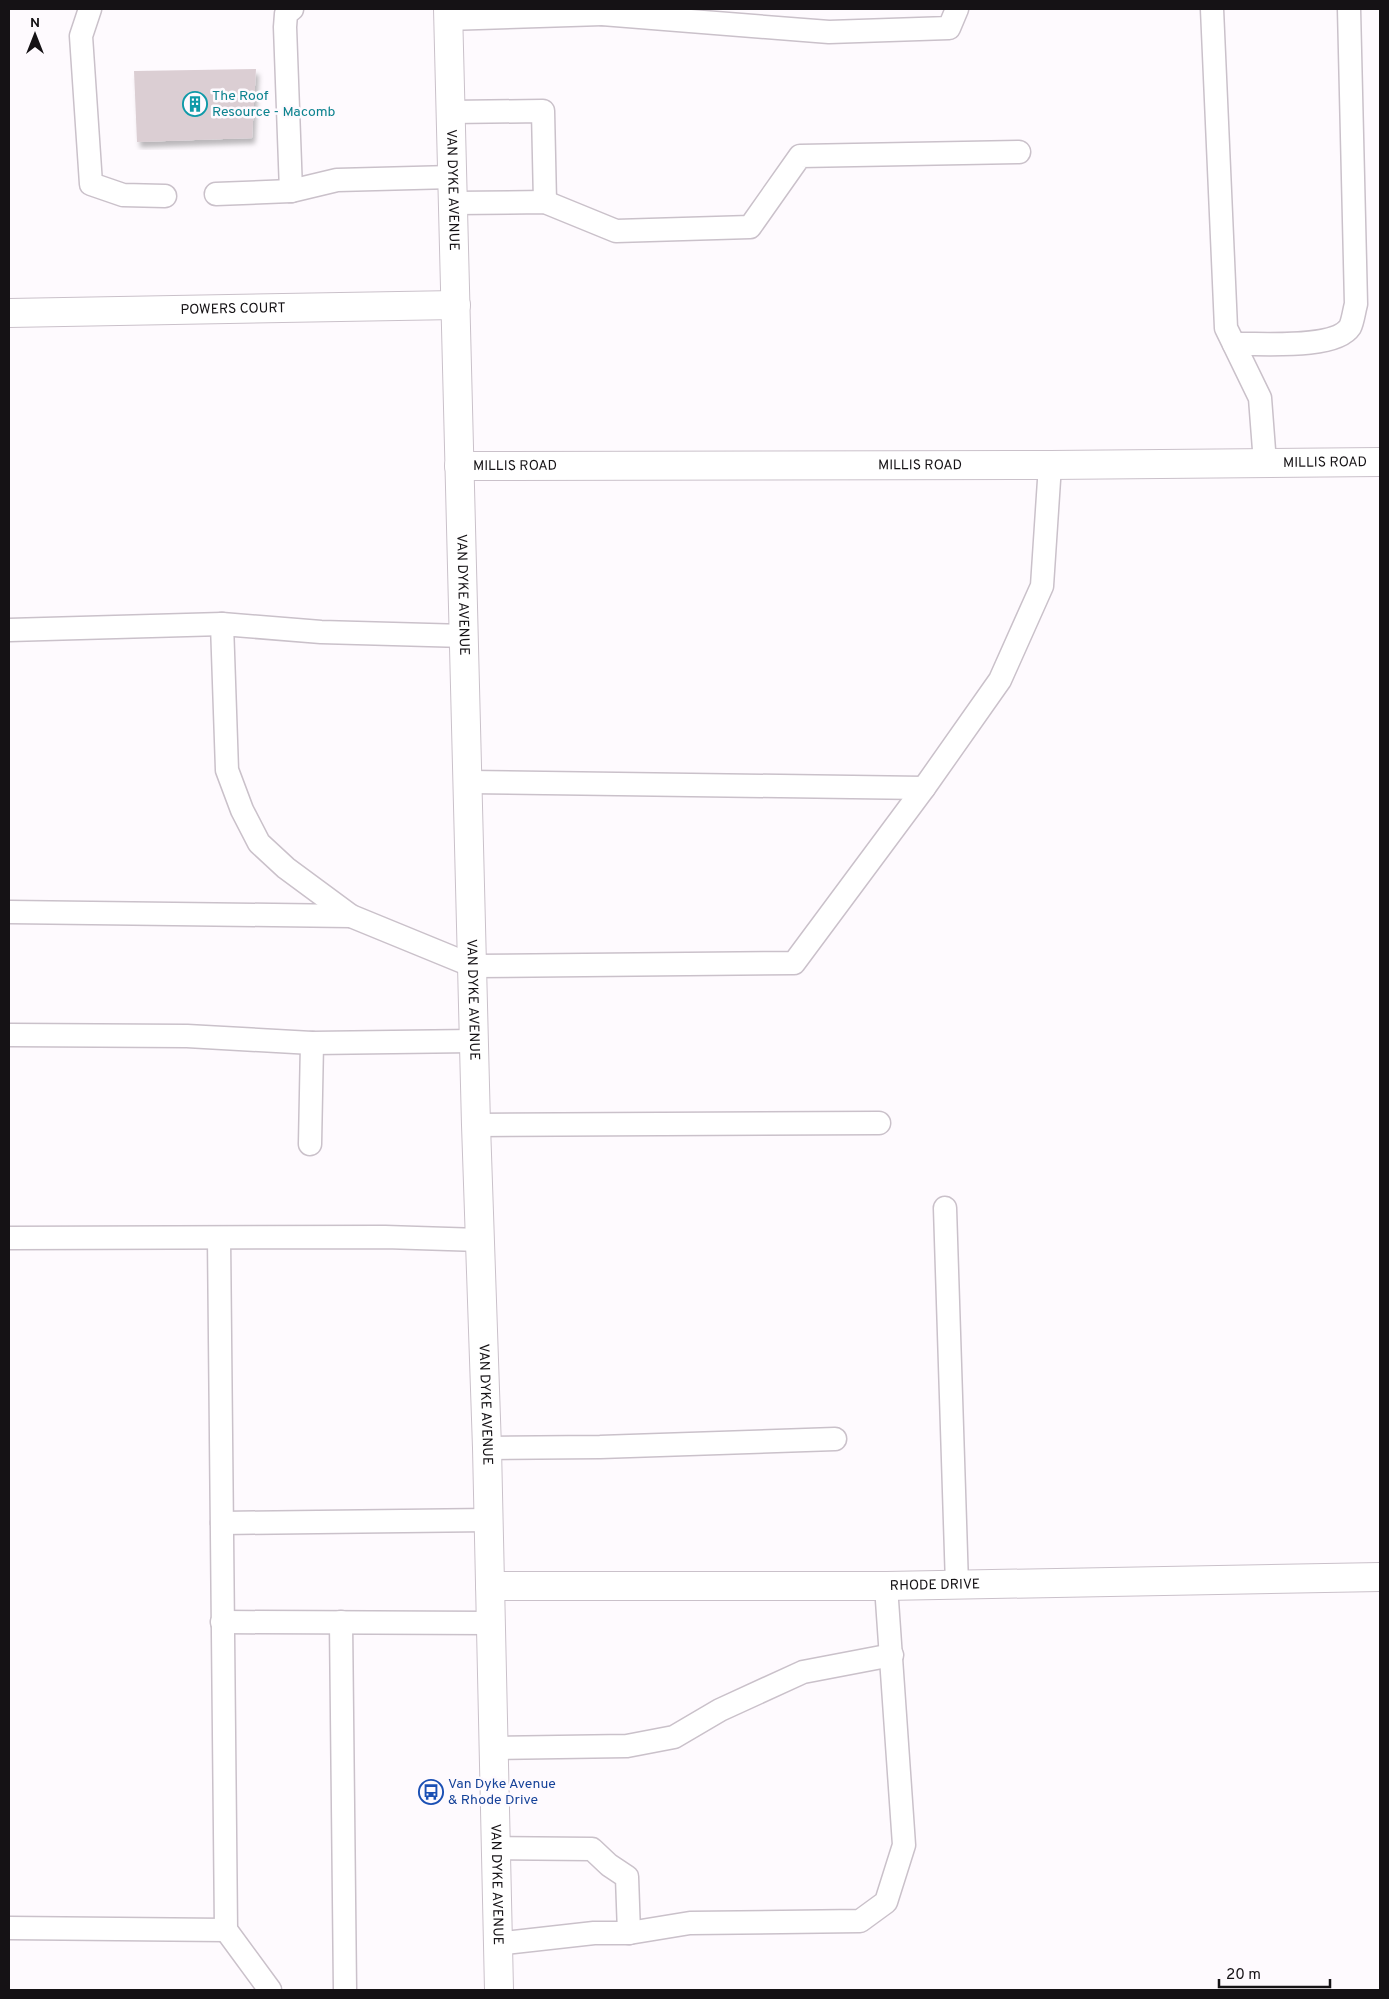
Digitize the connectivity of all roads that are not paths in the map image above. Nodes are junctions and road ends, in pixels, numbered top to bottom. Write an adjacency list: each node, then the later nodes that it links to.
1 (90, 9): 14 (lane)
2 (292, 9): 12 (lane)
3 (957, 9): 8 (lane)
4 (1212, 9): 18 (lane)
5 (1349, 9): 18 (lane)
6 (602, 12): 7 (lane); 8 (lane)
7 (447, 14): 9 (street, VAN DYKE AVENUE)
8 (760, 19)
9 (450, 112): 11 (street, VAN DYKE AVENUE); 15 (lane)
10 (1019, 152): 15 (lane)
11 (452, 190): 12 (lane); 15 (lane); 16 (street, VAN DYKE AVENUE)
12 (291, 191): 13 (lane)
13 (216, 194)
14 (165, 196)
15 (545, 202)
16 (456, 305): 17 (street, POWERS COURT); 22 (street, VAN DYKE AVENUE)
17 (9, 313)
18 (1234, 344): 20 (lane)
19 (1380, 462): 20 (street, MILLIS ROAD)
20 (1265, 463): 21 (street, MILLIS ROAD)
21 (1050, 465): 22 (street, MILLIS ROAD); 27 (lane)
22 (459, 466): 25 (street, VAN DYKE AVENUE)
23 (222, 624): 24 (lane); 25 (lane); 29 (lane)
24 (9, 630)
25 (464, 636): 26 (street, VAN DYKE AVENUE)
26 (469, 782): 27 (lane); 30 (street, VAN DYKE AVENUE)
27 (924, 788): 30 (lane)
28 (9, 912): 29 (lane)
29 (351, 916): 30 (lane)
30 (473, 966): 32 (street, VAN DYKE AVENUE)
31 (9, 1035): 33 (lane)
32 (474, 1041): 33 (lane); 35 (street, VAN DYKE AVENUE)
33 (312, 1043): 36 (lane)
34 (879, 1123): 35 (lane)
35 (476, 1125): 40 (street, VAN DYKE AVENUE)
36 (310, 1144)
37 (945, 1208): 46 (lane)
38 (9, 1238): 39 (lane)
39 (219, 1238): 40 (lane); 44 (lane)
40 (480, 1240): 42 (street, VAN DYKE AVENUE)
41 (835, 1439): 42 (lane)
42 (487, 1448): 43 (street, VAN DYKE AVENUE)
43 (489, 1520): 44 (lane); 47 (street, VAN DYKE AVENUE)
44 (222, 1523): 49 (lane)
45 (1380, 1577): 46 (street, RHODE DRIVE)
46 (957, 1585): 48 (street, RHODE DRIVE)
47 (490, 1586): 48 (street, RHODE DRIVE); 51 (street, VAN DYKE AVENUE)
48 (886, 1586): 52 (lane)
49 (222, 1622): 50 (lane); 56 (lane)
50 (340, 1622): 51 (lane); 60 (lane)
51 (490, 1623): 53 (street, VAN DYKE AVENUE)
52 (892, 1656): 53 (lane); 57 (lane)
53 (493, 1748): 54 (street, VAN DYKE AVENUE)
54 (494, 1848): 57 (lane); 58 (street, VAN DYKE AVENUE)
55 (9, 1928): 56 (lane)
56 (226, 1930): 59 (lane)
57 (629, 1933): 58 (lane)
58 (496, 1944): 61 (street, VAN DYKE AVENUE)
59 (270, 1990)
60 (344, 1990)
61 (499, 1990)

